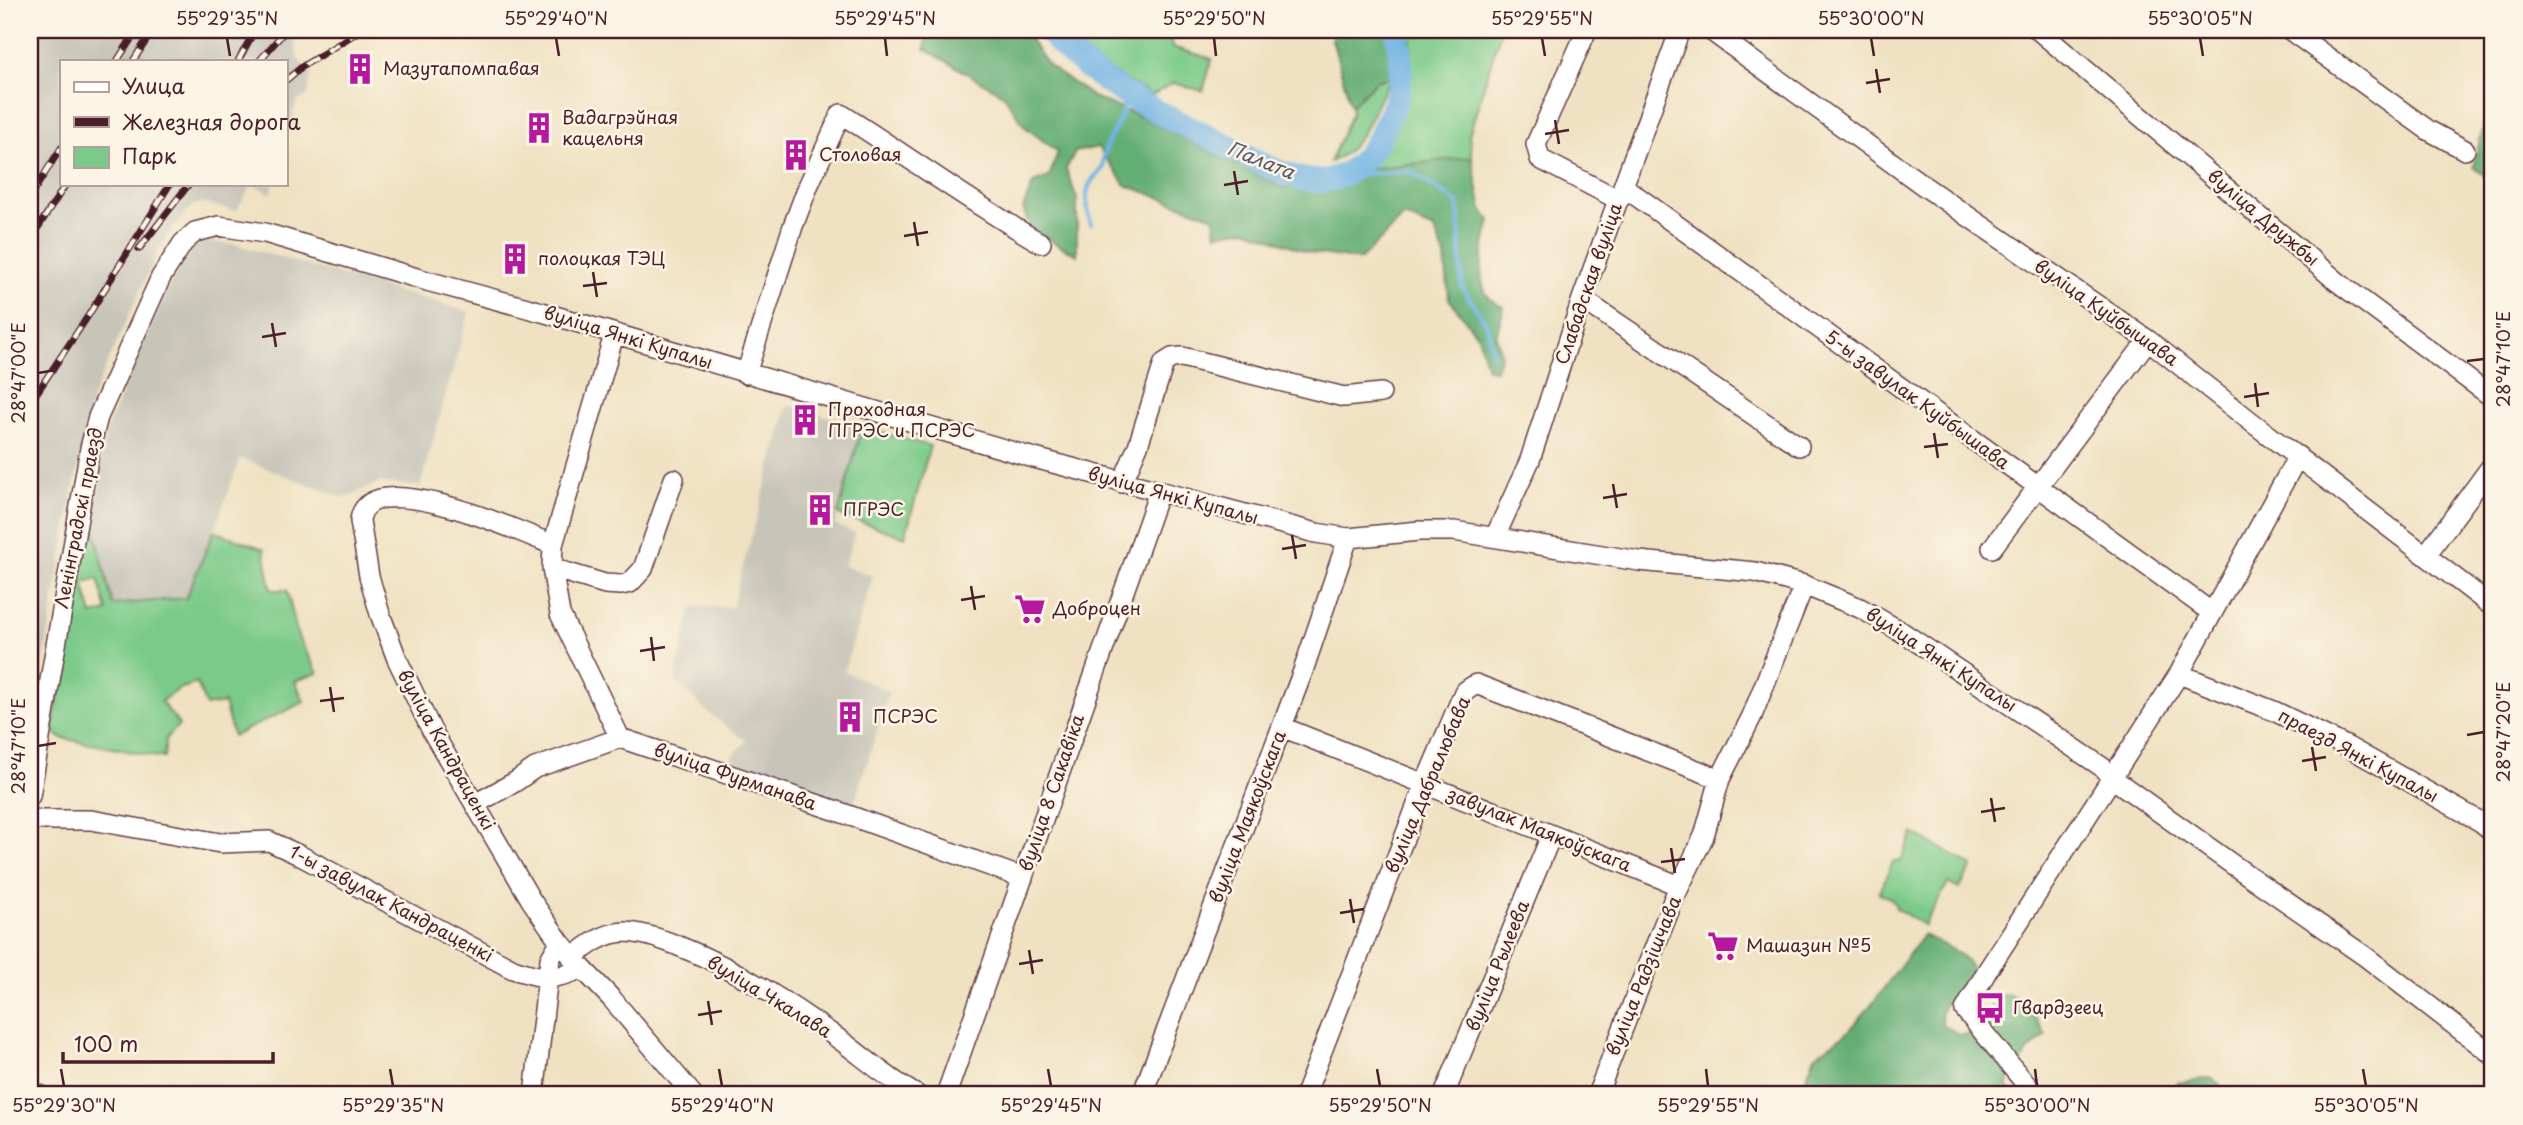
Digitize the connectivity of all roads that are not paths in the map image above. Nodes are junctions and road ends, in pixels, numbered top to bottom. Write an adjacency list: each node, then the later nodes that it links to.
1 (1587, 30): 7 (street, 5-ы завулак Куйбышава)
2 (1680, 30): 7 (street, Слабадская вуліца)
3 (1710, 30): 12 (street, вуліца Куйбышава)
4 (2038, 30): 15 (street, вуліца Дружбы)
5 (2290, 30): 6 (street)
6 (2465, 150)
7 (1621, 193): 10 (street, Слабадская вуліца); 21 (street, 5-ы завулак Куйбышава)
8 (205, 228): 11 (street, вуліца Янкі Купалы); 38 (street, Ленінградскі праезд)
9 (1041, 243): 13 (street)
10 (1582, 299): 16 (street); 23 (street, Слабадская вуліца)
11 (614, 335): 13 (street, вуліца Янкі Купалы); 25 (street)
12 (2148, 340): 17 (street, вуліца Куйбышава); 21 (street)
13 (747, 374): 20 (street, вуліца Янкі Купалы)
14 (1381, 393): 20 (street)
15 (2493, 398)
16 (1799, 446)
17 (2298, 456): 27 (street, вуліца Куйбышава); 31 (street)
18 (2493, 464): 27 (street)
19 (674, 480): 28 (street)
20 (1122, 482): 22 (street, вуліца Янкі Купалы)
21 (2038, 487): 26 (street); 31 (street, 5-ы завулак Куйбышава)
22 (1159, 492): 24 (street, вуліца Янкі Купалы); 43 (street, вуліца 8 Сакавіка)
23 (1495, 537): 24 (street, вуліца Янкі Купалы); 29 (street, вуліца Янкі Купалы)
24 (1348, 538): 33 (street, вуліца Маякоўскага)
25 (553, 545): 28 (street); 39 (street, вуліца Кандраценкі)
26 (1992, 548)
27 (2426, 555): 30 (street, вуліца Куйбышава)
28 (552, 568): 34 (street)
29 (1804, 585): 35 (street, вуліца Янкі Купалы); 36 (street, вуліца Радзішчава)
30 (2493, 607)
31 (2211, 612): 32 (street)
32 (2179, 674): 35 (street); 41 (street, праезд Янкі Купалы)
33 (1282, 727): 37 (street, завулак Маякоўскага); 55 (street, вуліца Маякоўскага)
34 (620, 738): 39 (street); 43 (street, вуліца Фурманава)
35 (2112, 778): 48 (street, вуліца Янкі Купалы); 59 (street)
36 (1720, 779): 37 (street, вуліца Дабралюбава); 44 (street, вуліца Радзішчава)
37 (1425, 784): 42 (street, завулак Маякоўскага); 56 (street, вуліца Дабралюбава)
38 (30, 796)
39 (475, 804): 45 (street, вуліца Кандраценкі)
40 (30, 820): 47 (street, 1-ы завулак Кандраценкі)
41 (2493, 832)
42 (1551, 836): 44 (street, завулак Маякоўскага); 57 (street, вуліца Рылеева)
43 (1023, 878): 54 (street, вуліца 8 Сакавіка)
44 (1680, 886): 58 (street, вуліца Радзішчава)
45 (559, 942): 46 (street, вуліца Кандраценкі); 47 (street)
46 (577, 963): 47 (street); 52 (street, вуліца Кандраценкі); 53 (street, вуліца Чкалава)
47 (547, 979): 51 (street)
48 (2493, 1055)
49 (30, 1094): 50 (street)
50 (40, 1095)
51 (534, 1095)
52 (693, 1095)
53 (917, 1095)
54 (946, 1095)
55 (1142, 1095)
56 (1305, 1095)
57 (1444, 1095)
58 (1597, 1095)
59 (2035, 1095)

